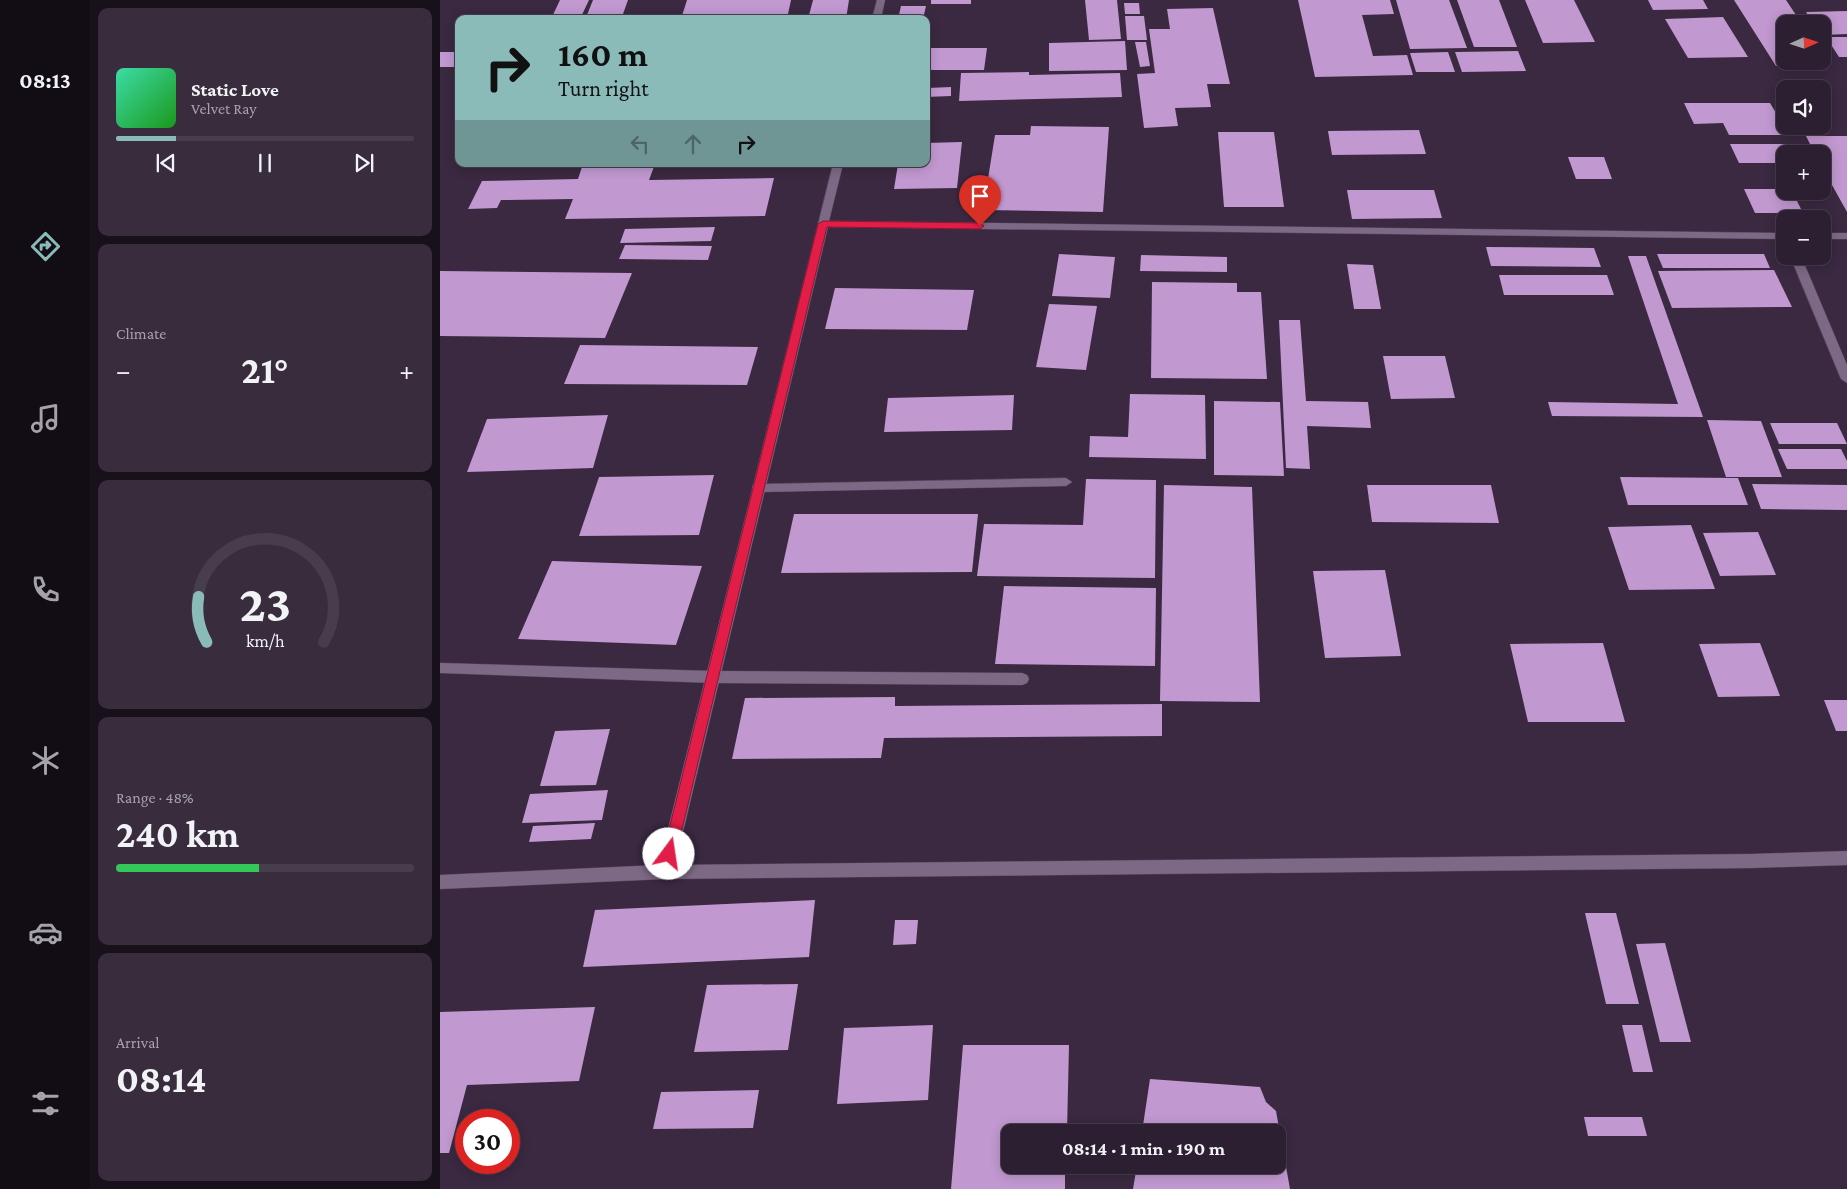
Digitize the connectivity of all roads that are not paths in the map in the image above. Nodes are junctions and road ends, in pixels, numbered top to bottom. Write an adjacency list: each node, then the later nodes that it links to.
1 (881, 0): 2 (street)
2 (877, 15)
3 (837, 167): 4 (street)
4 (823, 224): 5 (street); 11 (street)
5 (1776, 236)
6 (1831, 236): 7 (street)
7 (1847, 236)
8 (1799, 265): 9 (street)
9 (1847, 379)
10 (1066, 482): 11 (street)
11 (758, 488): 13 (street)
12 (440, 668): 13 (street)
13 (713, 677): 14 (street); 16 (street)
14 (1022, 679)
15 (1847, 858): 16 (street)
16 (665, 872): 17 (street)
17 (440, 882)

